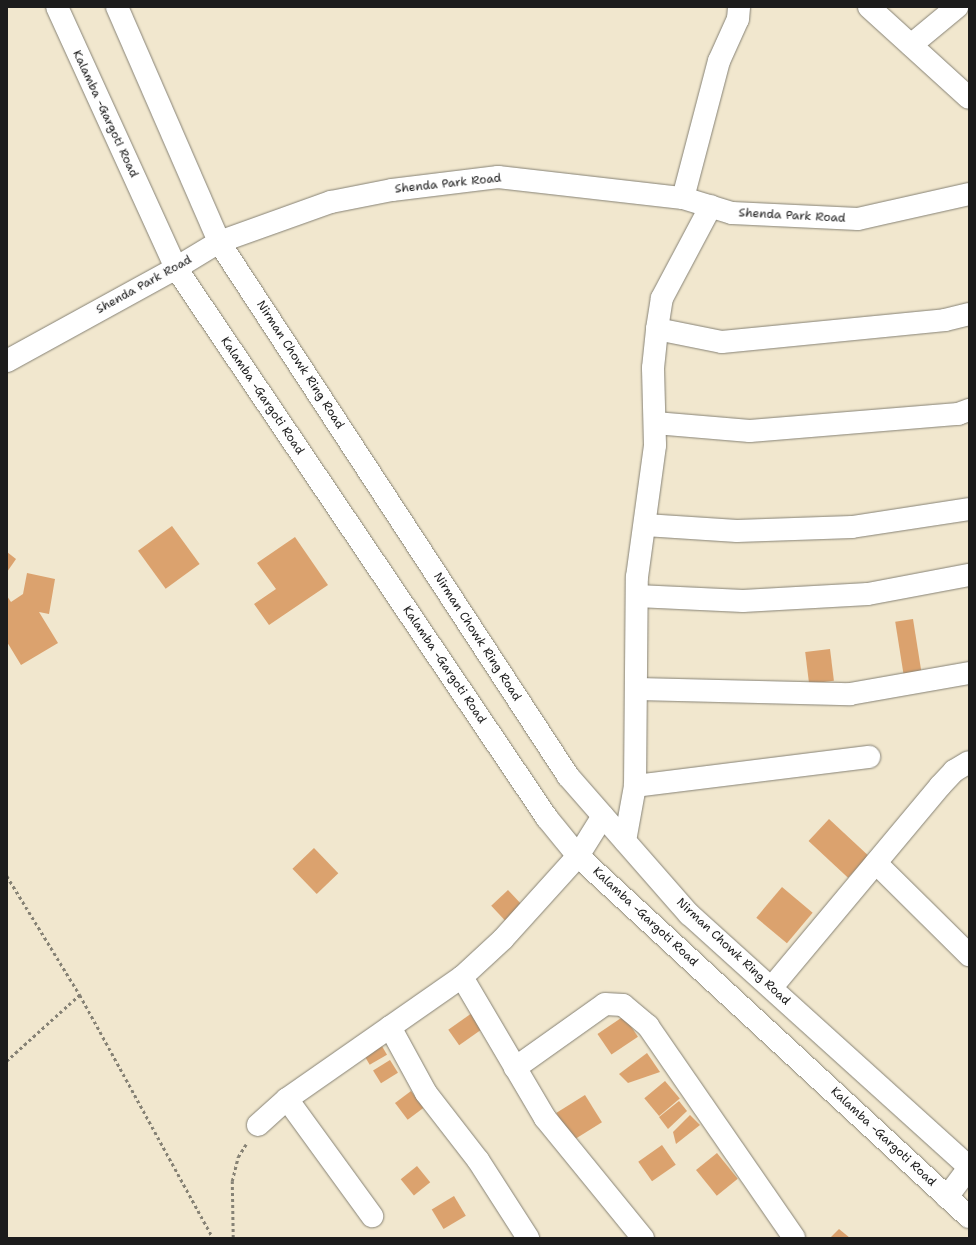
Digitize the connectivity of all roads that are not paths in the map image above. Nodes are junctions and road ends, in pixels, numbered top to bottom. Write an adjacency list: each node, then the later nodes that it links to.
1 (57, 7): 12 (street, Kalamba -Gargoti Road)
2 (117, 7): 11 (street, Nirman Chowk Ring Road)
3 (739, 7): 9 (street)
4 (869, 7): 6 (street)
5 (957, 7): 6 (street)
6 (911, 45): 7 (street)
7 (969, 98)
8 (969, 194): 10 (street, Shenda Park Road)
9 (683, 198): 10 (street, Shenda Park Road); 11 (street, Shenda Park Road)
10 (711, 206): 14 (street)
11 (219, 242): 12 (street, Shenda Park Road); 27 (street, Nirman Chowk Ring Road)
12 (176, 268): 15 (street, Shenda Park Road); 29 (street, Kalamba -Gargoti Road)
13 (969, 314): 14 (street)
14 (657, 329): 17 (street)
15 (7, 361)
16 (969, 410): 17 (street)
17 (655, 423): 19 (street)
18 (969, 509): 19 (street)
19 (645, 525): 21 (street)
20 (969, 575): 21 (street)
21 (637, 596): 23 (street)
22 (969, 673): 23 (street)
23 (638, 689): 26 (street)
24 (869, 757): 26 (street)
25 (969, 762): 30 (street)
26 (635, 786): 28 (street)
27 (603, 816): 28 (street, Nirman Chowk Ring Road); 29 (street)
28 (625, 841): 33 (street, Nirman Chowk Ring Road)
29 (578, 856): 32 (street); 39 (street, Kalamba -Gargoti Road)
30 (876, 863): 31 (street); 33 (street)
31 (968, 952)
32 (462, 977): 34 (street); 35 (street)
33 (772, 987): 38 (street, Nirman Chowk Ring Road)
34 (390, 1027): 36 (street); 42 (street)
35 (515, 1068): 43 (street); 44 (street)
36 (287, 1099): 37 (street); 40 (street)
37 (258, 1125)
38 (969, 1167): 39 (street)
39 (947, 1197): 41 (street, Kalamba -Gargoti Road)
40 (372, 1216)
41 (969, 1217)
42 (528, 1238)
43 (643, 1238)
44 (794, 1238)

